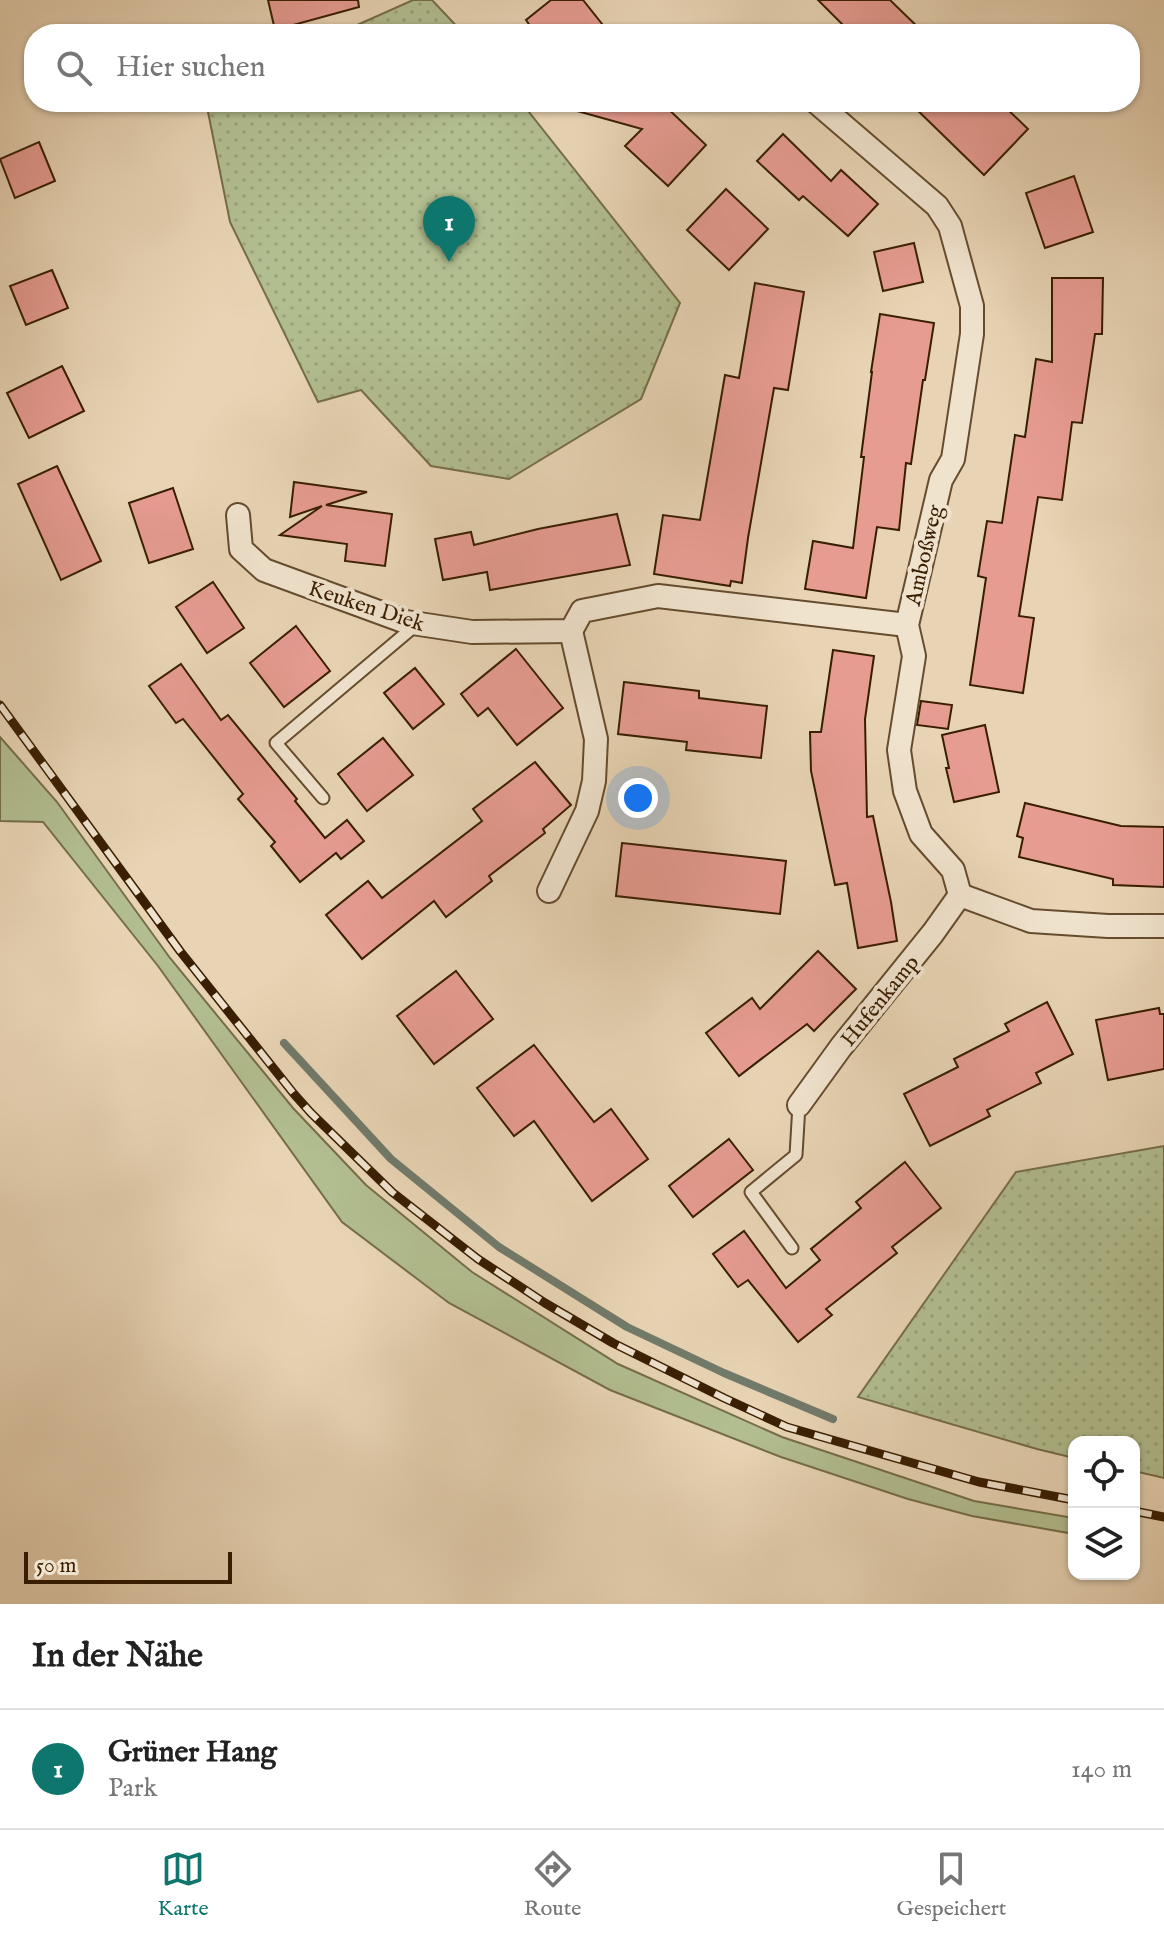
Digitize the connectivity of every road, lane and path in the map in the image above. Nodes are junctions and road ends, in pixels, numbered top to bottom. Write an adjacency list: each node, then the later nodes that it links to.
1 (828, 112): 4 (street, Amboßweg)
2 (238, 515): 3 (street, Keuken Diek)
3 (417, 623): 5 (street, Keuken Diek); 6 (lane)
4 (907, 625): 5 (street); 8 (street, Amboßweg)
5 (571, 631): 7 (street)
6 (323, 798)
7 (549, 891)
8 (960, 895): 9 (street); 10 (street, Hufenkamp)
9 (1164, 926)
10 (799, 1105): 11 (lane)
11 (792, 1248)

